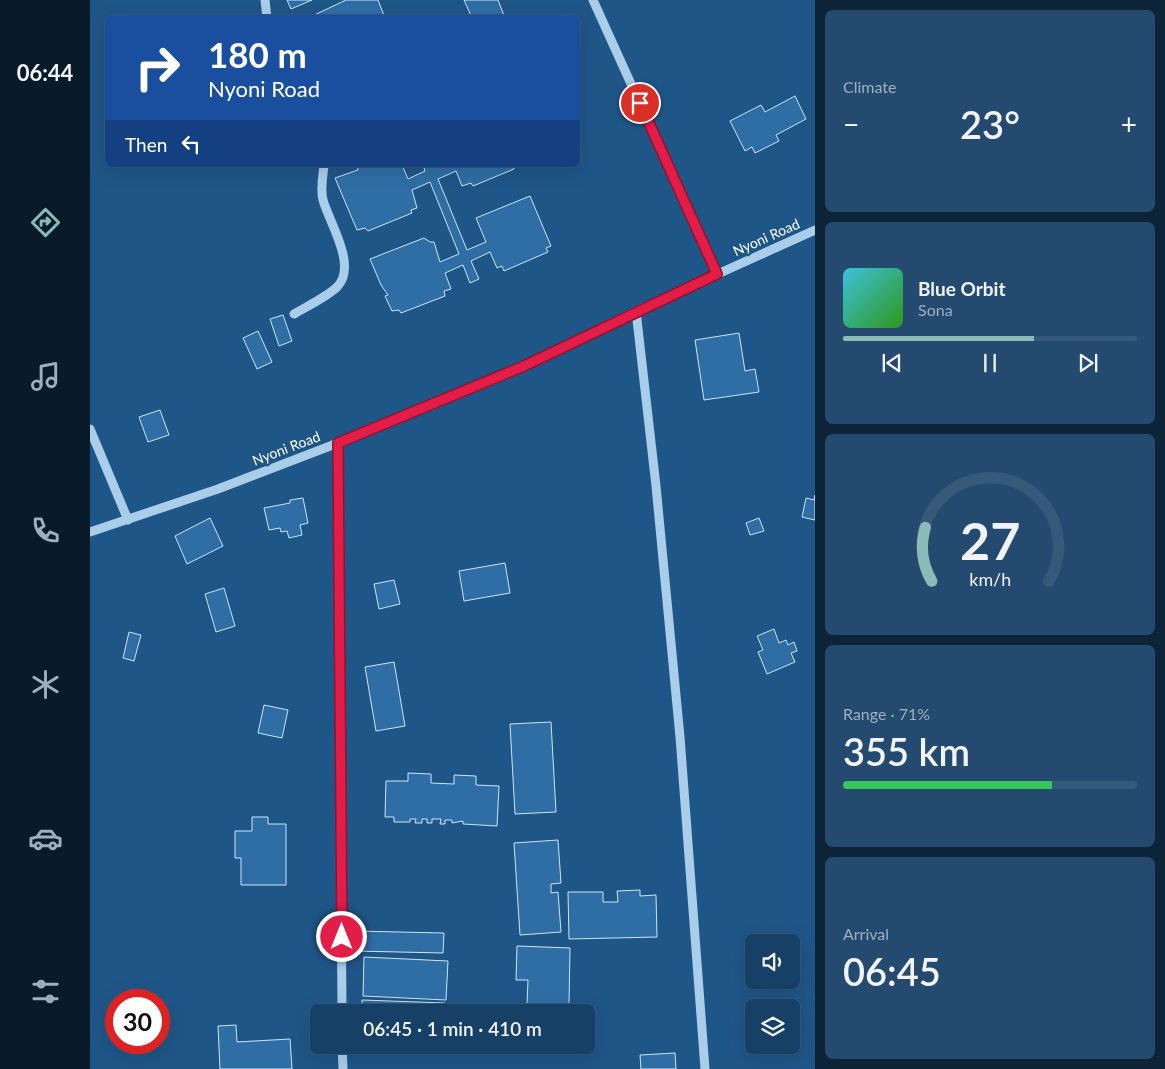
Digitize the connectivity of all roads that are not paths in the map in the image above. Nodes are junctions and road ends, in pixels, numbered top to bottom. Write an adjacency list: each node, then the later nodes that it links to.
1 (265, 0): 3 (street)
2 (593, 0): 6 (street)
3 (267, 15)
4 (324, 167): 8 (street)
5 (815, 230): 6 (street, Nyoni Road)
6 (717, 274): 7 (street, Nyoni Road)
7 (636, 311): 10 (street, Nyoni Road); 16 (street)
8 (294, 314)
9 (90, 429): 11 (street)
10 (338, 443): 11 (street, Nyoni Road); 13 (street)
11 (128, 520): 12 (street, Nyoni Road)
12 (90, 532)
13 (342, 1004)
14 (342, 1054): 15 (street)
15 (342, 1069)
16 (705, 1069)

